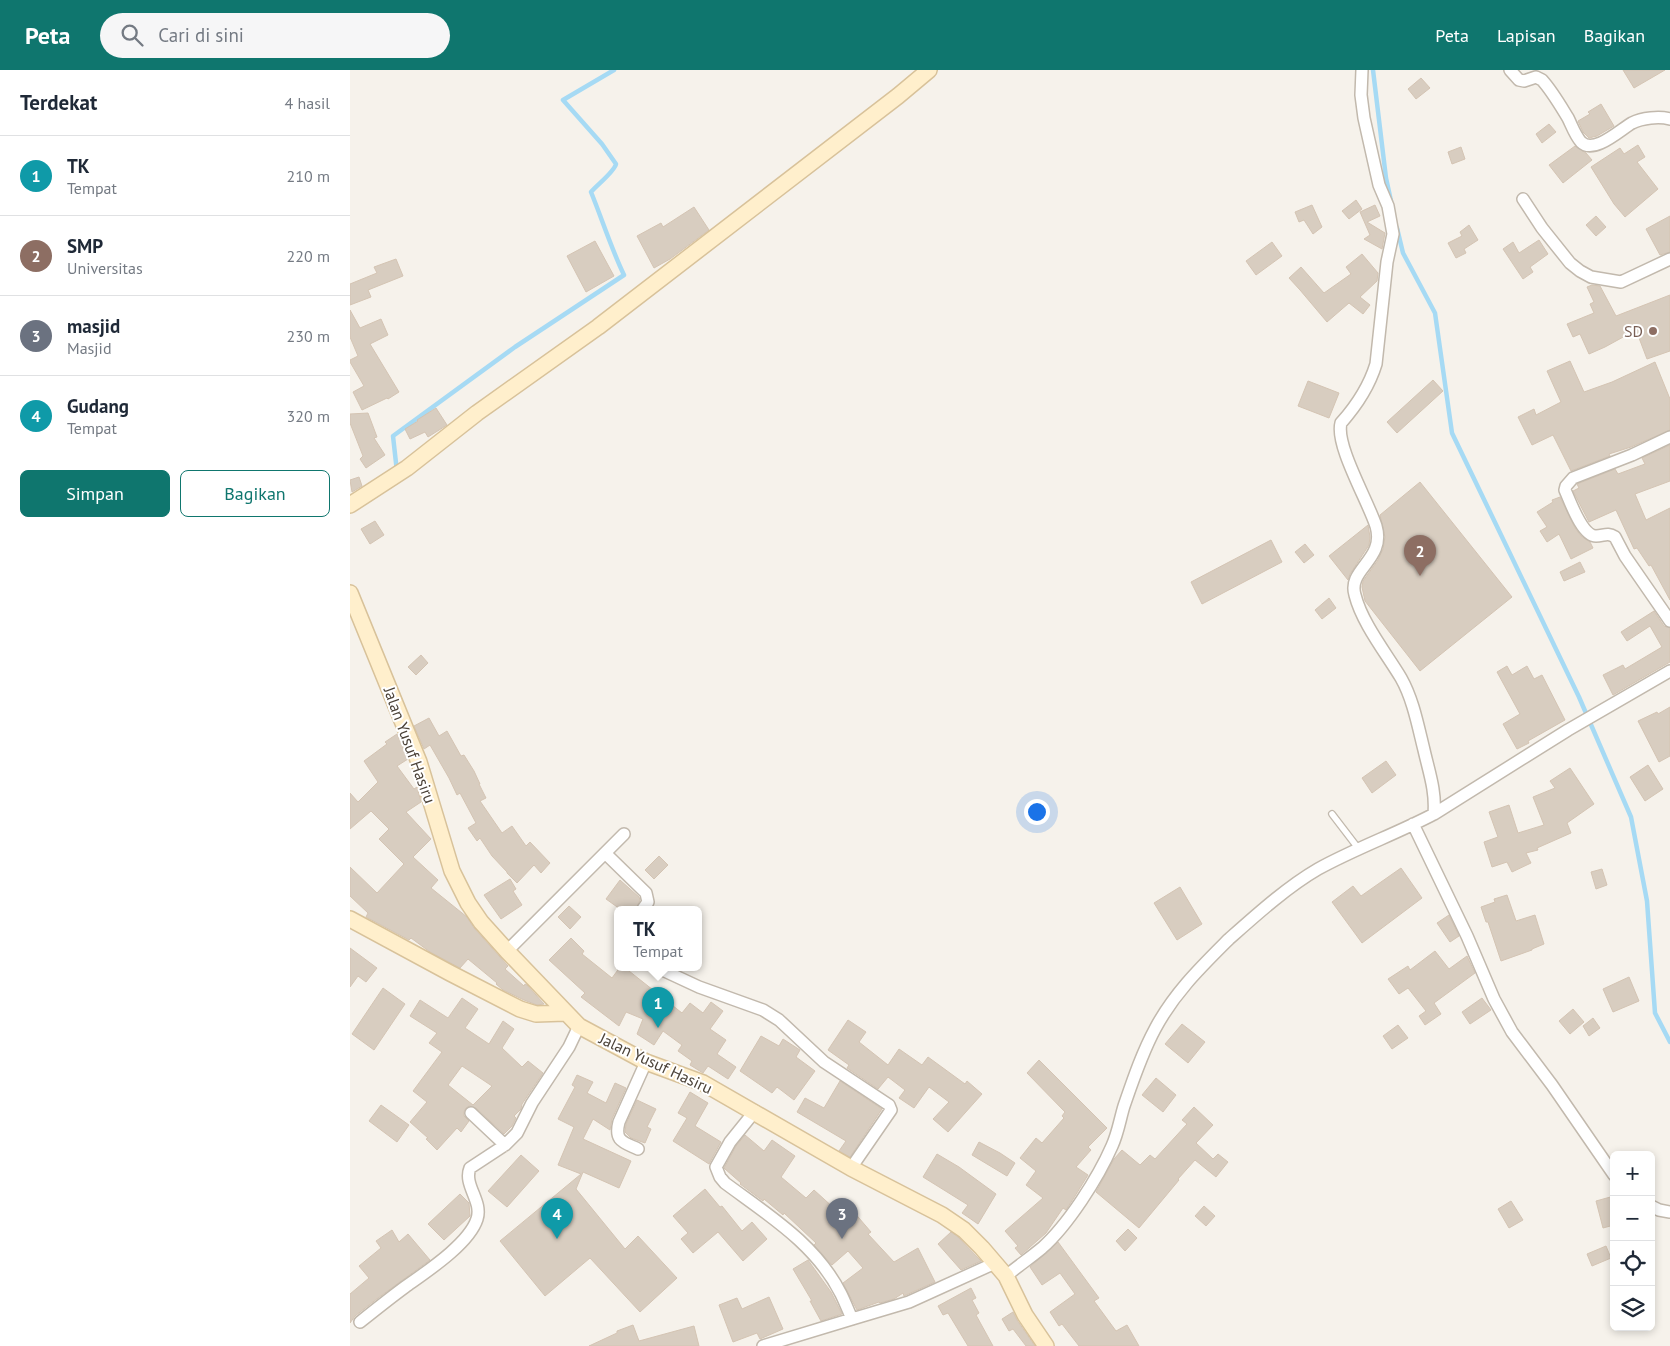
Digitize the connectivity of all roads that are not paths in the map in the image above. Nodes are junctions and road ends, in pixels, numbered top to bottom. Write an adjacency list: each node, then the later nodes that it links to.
1 (929, 70): 8 (main road)
2 (1362, 70): 13 (street)
3 (1510, 70): 4 (street)
4 (1670, 118)
5 (1523, 199): 6 (street)
6 (1670, 259)
7 (1670, 437): 10 (street)
8 (350, 505)
9 (350, 593): 20 (main road, Jalan Yusuf Hasiru)
10 (1670, 620)
11 (1670, 670): 13 (street)
12 (1332, 814): 16 (lane)
13 (1434, 814): 14 (street)
14 (1413, 824): 16 (street); 30 (street)
15 (624, 834): 17 (street)
16 (1358, 848): 34 (street)
17 (605, 853): 18 (street); 20 (street)
18 (645, 906)
19 (350, 919): 22 (main road)
20 (507, 951): 22 (main road, Jalan Yusuf Hasiru)
21 (665, 971): 29 (street)
22 (565, 1013): 23 (main road, Jalan Yusuf Hasiru)
23 (579, 1026): 24 (main road, Jalan Yusuf Hasiru); 27 (street)
24 (646, 1062): 25 (main road, Jalan Yusuf Hasiru); 28 (street)
25 (754, 1112): 29 (main road, Jalan Yusuf Hasiru); 35 (street)
26 (471, 1113): 27 (street)
27 (506, 1145): 36 (street)
28 (638, 1149)
29 (851, 1168): 33 (main road, Jalan Yusuf Hasiru)
30 (1610, 1169)
31 (1655, 1208): 32 (street)
32 (1670, 1212)
33 (995, 1263): 34 (main road, Jalan Yusuf Hasiru); 35 (street)
34 (1006, 1276): 38 (main road, Jalan Yusuf Hasiru)
35 (852, 1319): 37 (street)
36 (360, 1322)
37 (764, 1346)
38 (1046, 1346)

